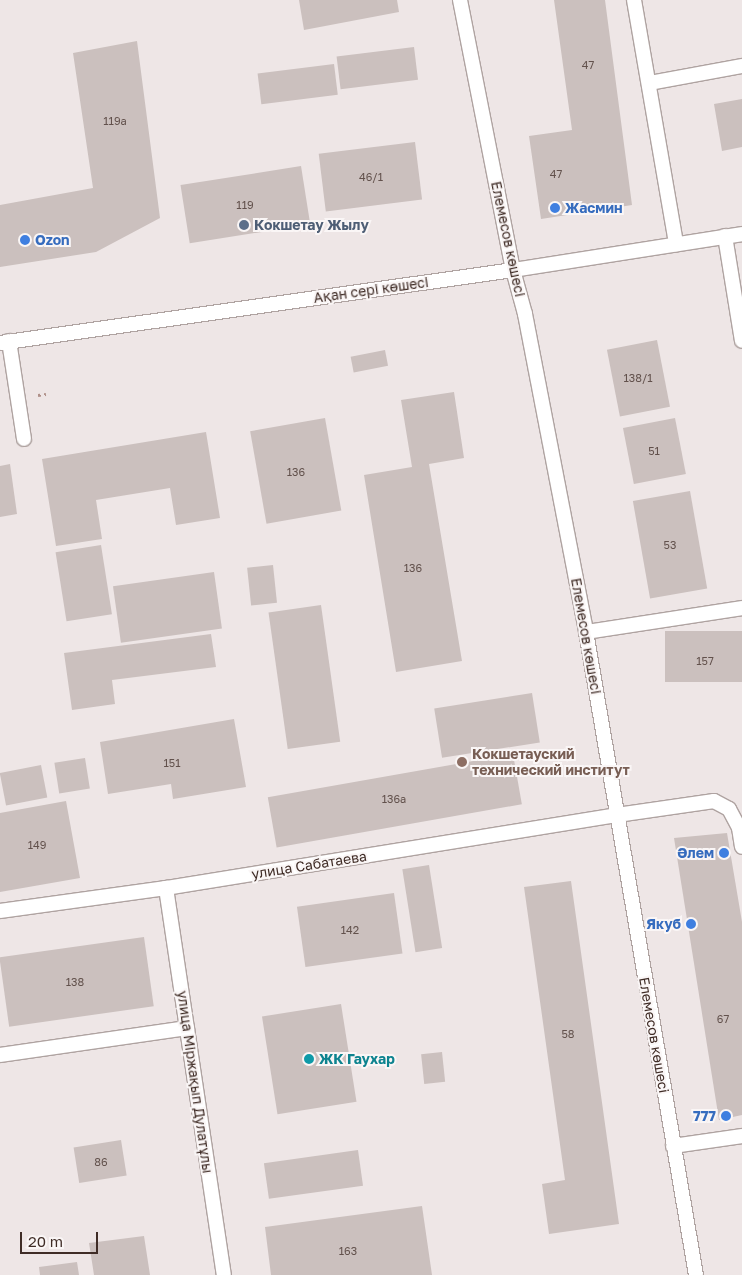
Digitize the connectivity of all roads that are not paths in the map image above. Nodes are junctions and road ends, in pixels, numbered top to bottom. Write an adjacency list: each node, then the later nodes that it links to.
1 (460, 0): 8 (street, Елемесов көшесі)
2 (634, 0): 4 (street)
3 (742, 66): 4 (street)
4 (649, 83): 7 (street)
5 (742, 234): 6 (street, Ақан сері көшесі)
6 (725, 236): 7 (street, Ақан сері көшесі); 9 (street)
7 (676, 244): 8 (street, Ақан сері көшесі)
8 (513, 270): 10 (street, Ақан сері көшесі); 13 (street, Елемесов көшесі)
9 (742, 341)
10 (5, 342): 11 (street)
11 (24, 439)
12 (742, 608): 13 (street)
13 (586, 632): 14 (street, Елемесов көшесі)
14 (617, 815): 15 (street, улица Сабатаева); 16 (street, улица Сабатаева); 21 (street, Елемесов көшесі)
15 (742, 847)
16 (166, 888): 17 (street, улица Сабатаева); 18 (street, улица Міржақып Дулатұлы)
17 (0, 912)
18 (187, 1028): 19 (street); 22 (street, улица Міржақып Дулатұлы)
19 (0, 1055)
20 (742, 1136): 21 (street)
21 (673, 1146): 23 (street, Елемесов көшесі)
22 (224, 1275)
23 (696, 1275)

